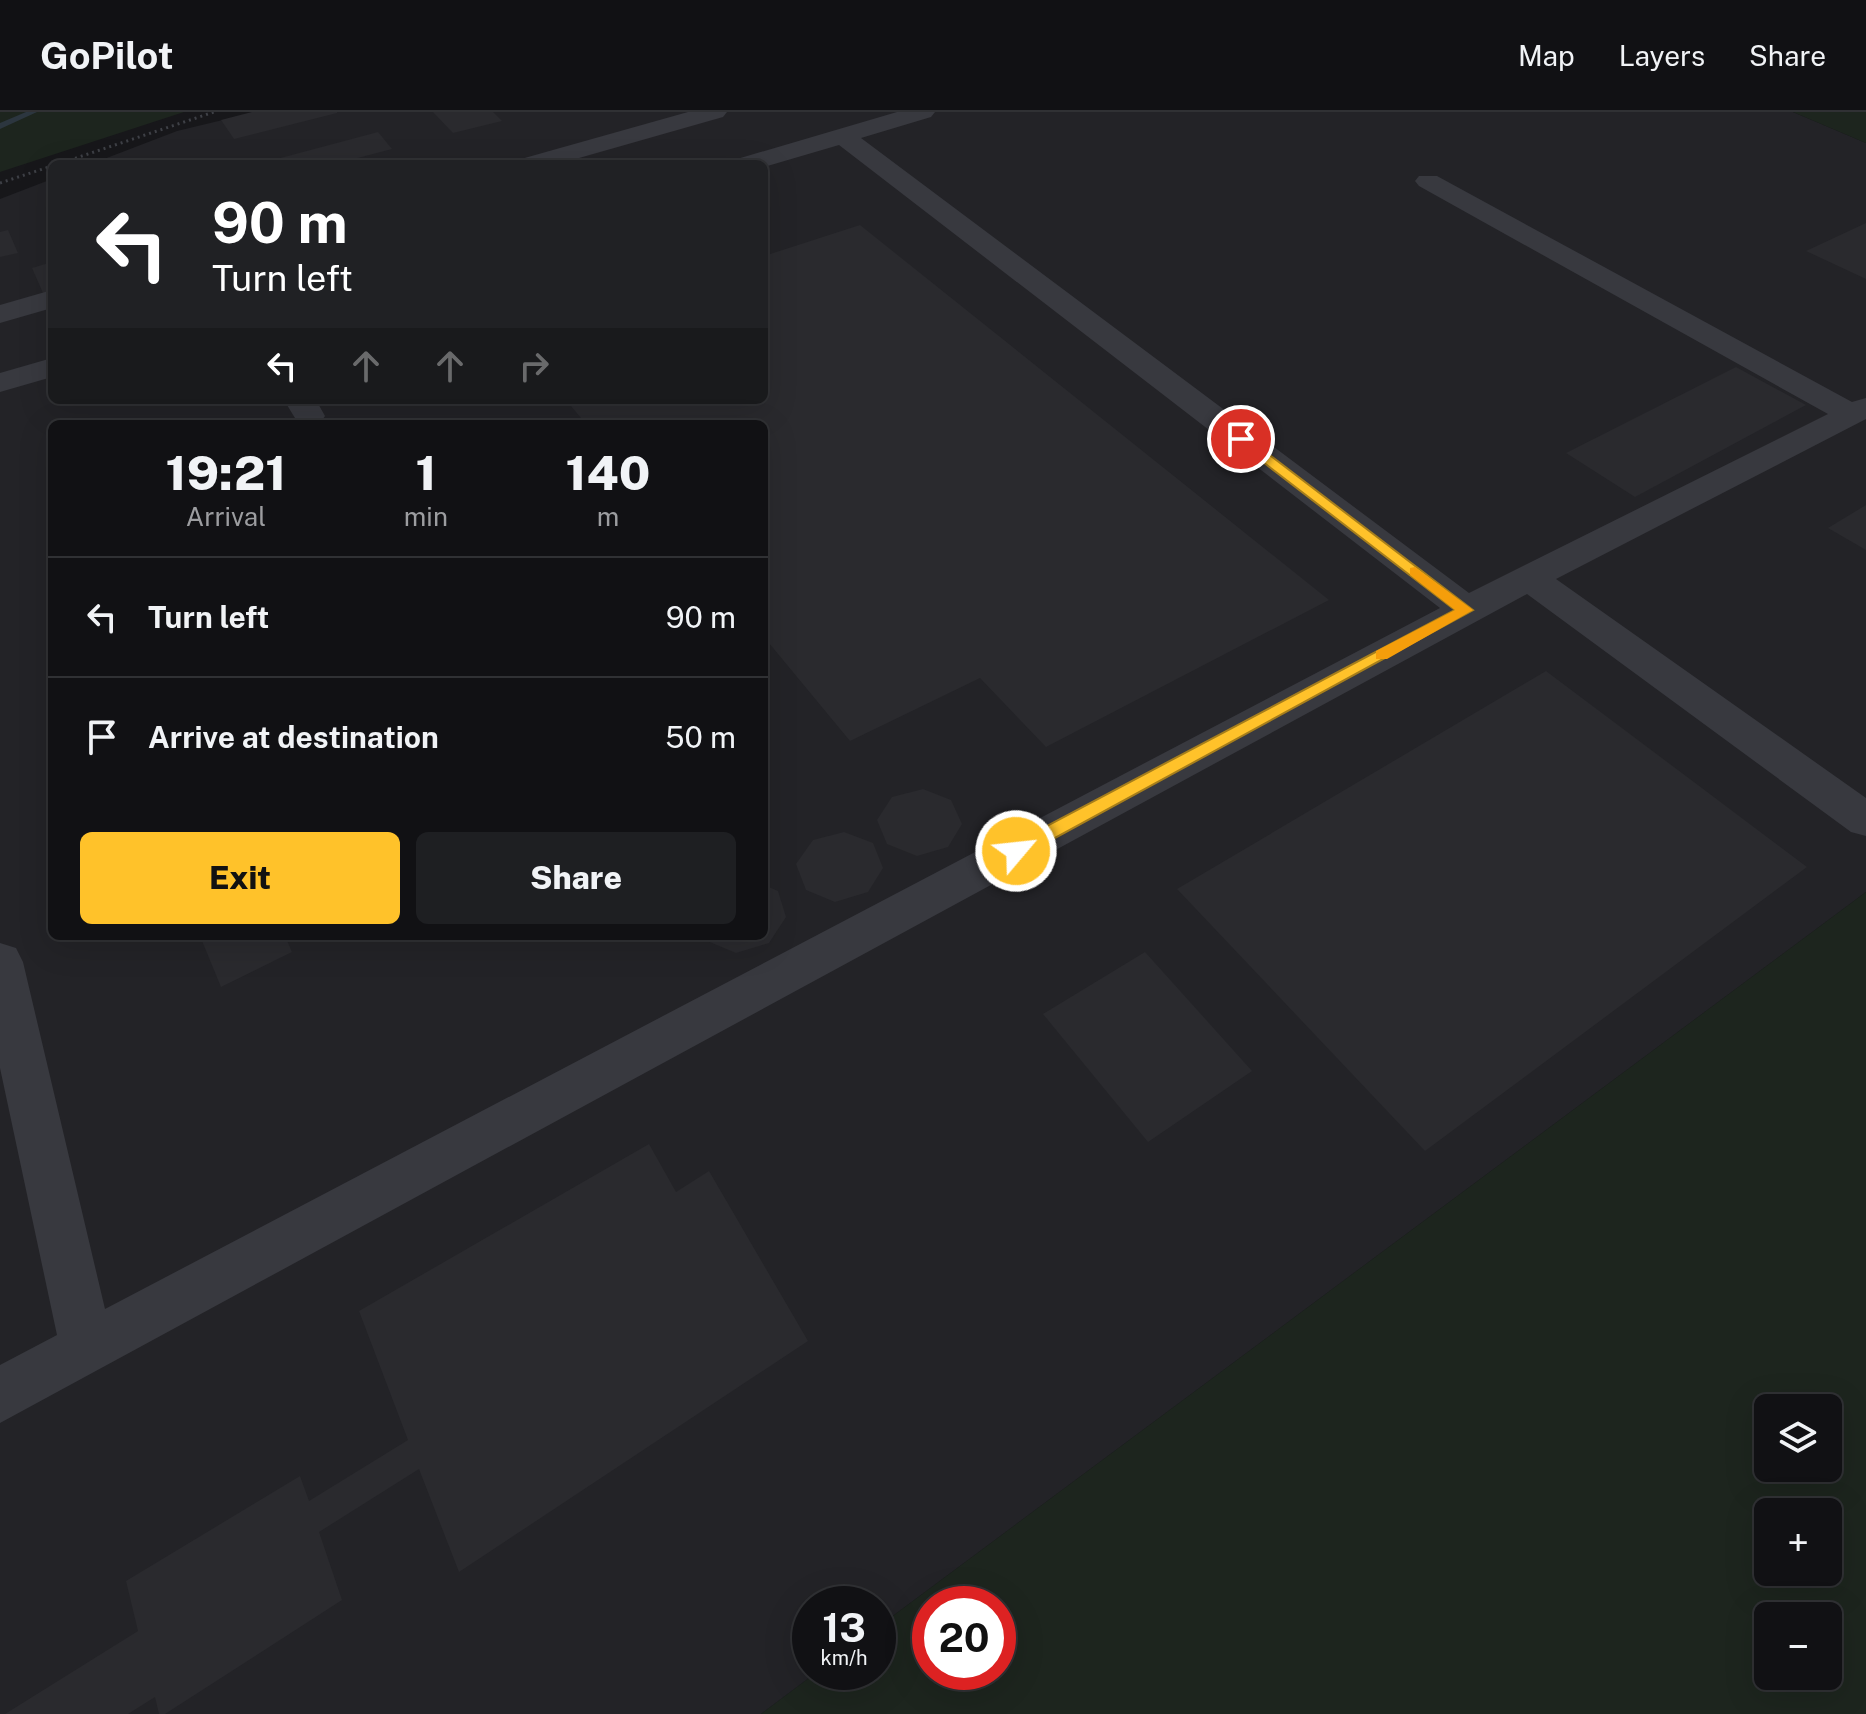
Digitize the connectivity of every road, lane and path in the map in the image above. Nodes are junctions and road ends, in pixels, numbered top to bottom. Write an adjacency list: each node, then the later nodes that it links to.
1 (214, 112): 5 (path)
2 (715, 112): 6 (lane)
3 (923, 112): 4 (lane)
4 (843, 136): 7 (lane); 17 (lane)
5 (70, 160)
6 (544, 160)
7 (760, 160)
8 (48, 167): 10 (path)
9 (1428, 181): 15 (lane)
10 (0, 183)
11 (48, 300): 12 (lane)
12 (0, 314)
13 (48, 368): 14 (lane)
14 (0, 383)
15 (1859, 410): 16 (lane)
16 (1530, 578): 17 (lane); 18 (lane)
17 (1466, 610): 20 (lane)
18 (1866, 820)
19 (0, 962): 20 (lane)
20 (87, 1348): 21 (lane)
21 (0, 1395)

